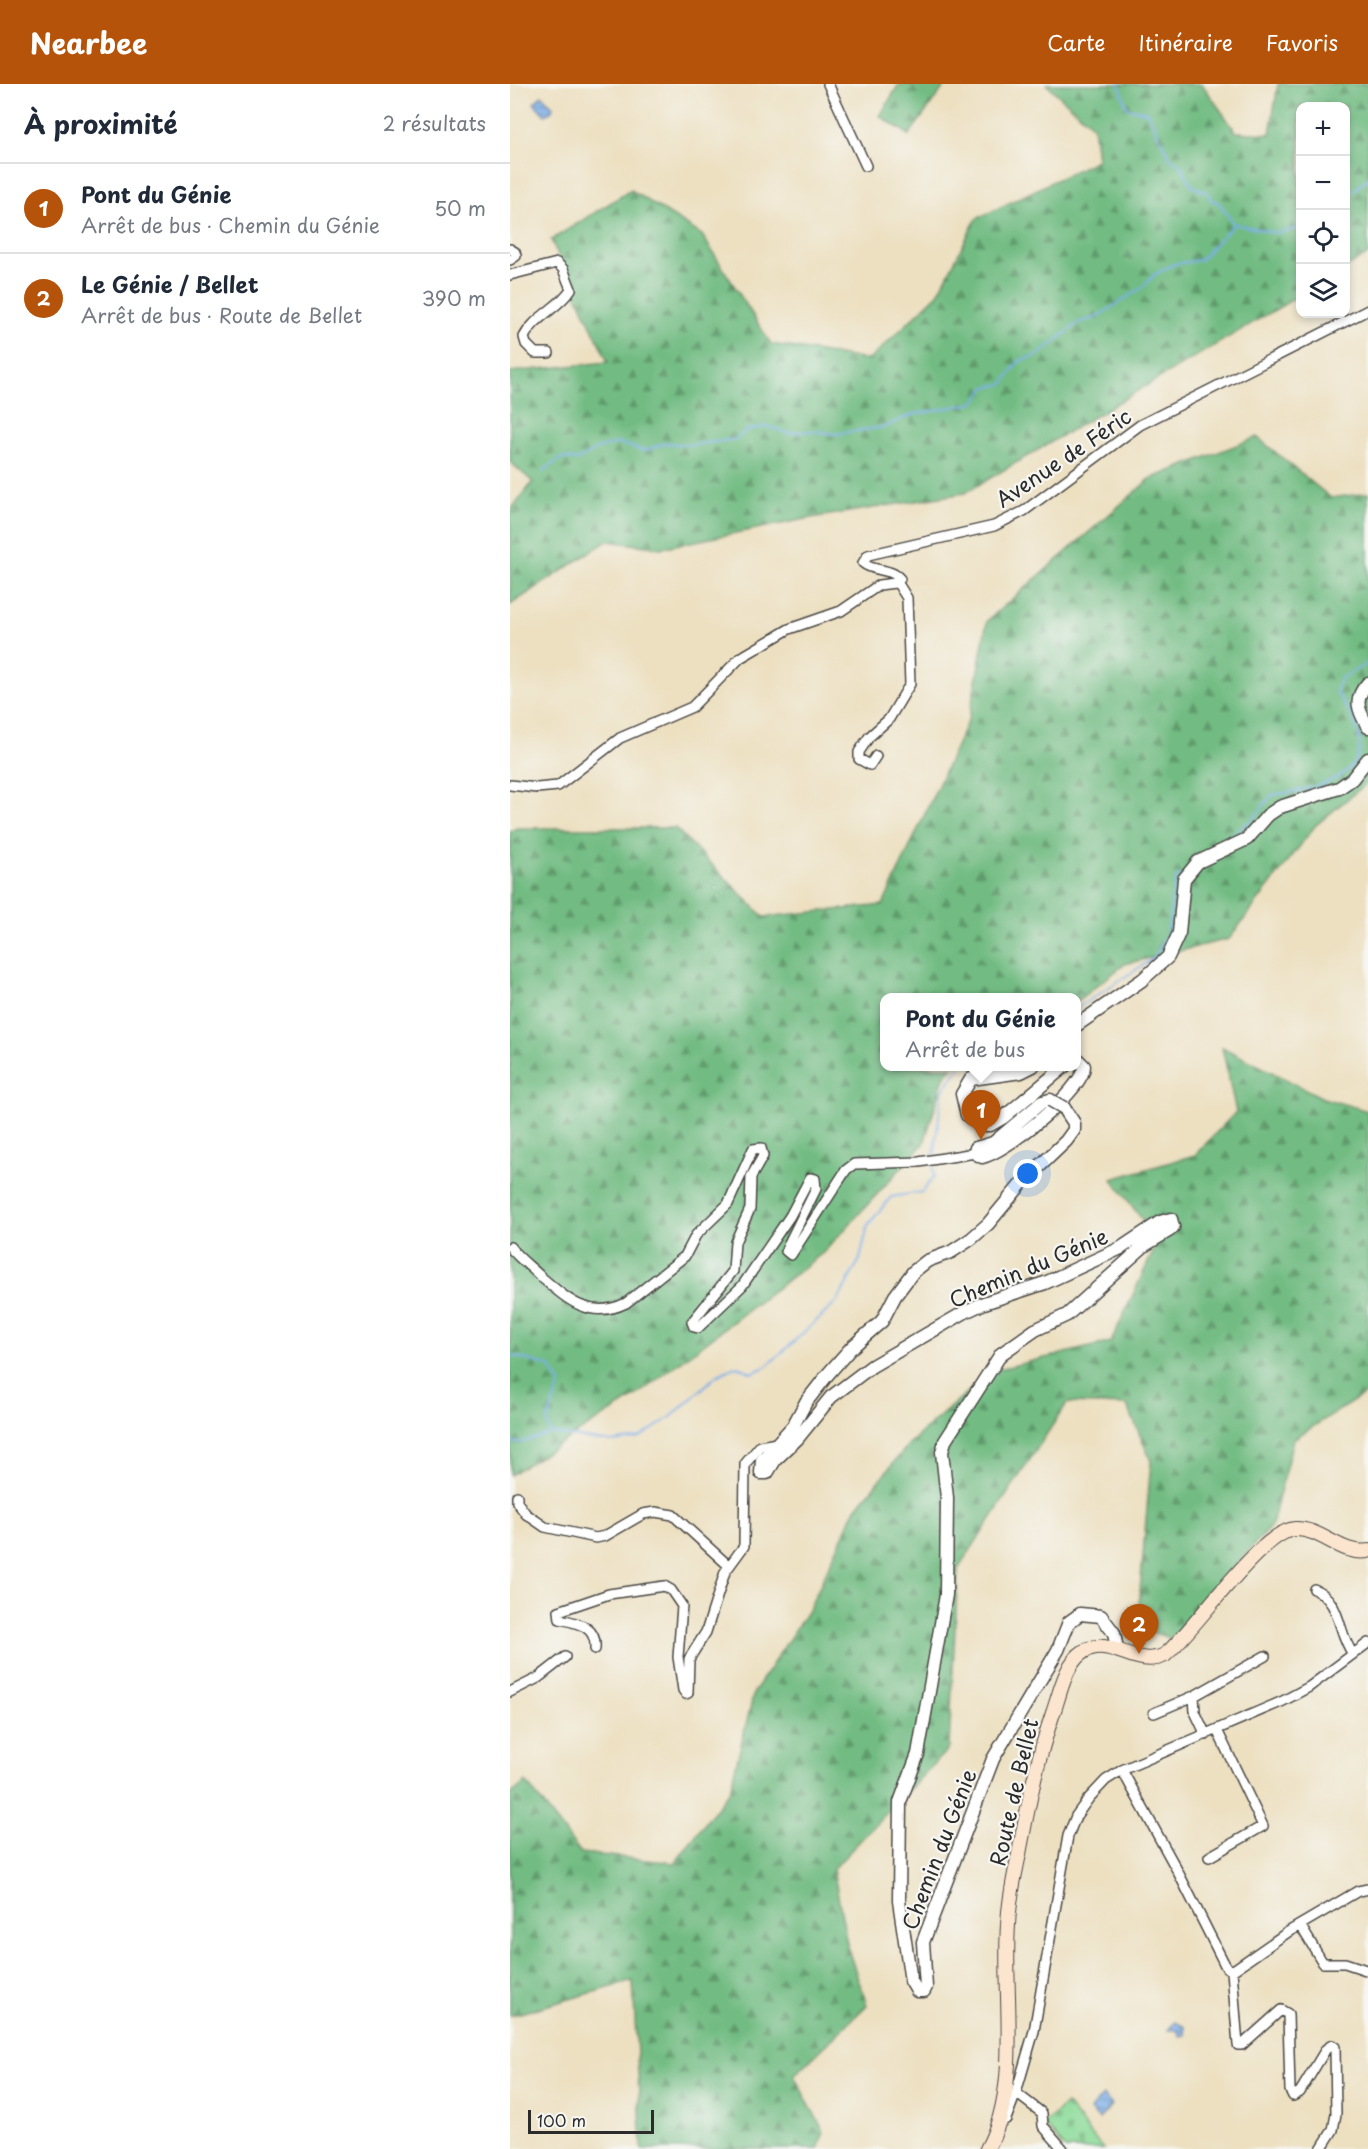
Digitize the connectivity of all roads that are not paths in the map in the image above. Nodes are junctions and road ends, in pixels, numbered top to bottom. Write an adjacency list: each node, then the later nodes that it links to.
1 (828, 84): 2 (street)
2 (866, 166)
3 (510, 249): 4 (street)
4 (510, 260)
5 (510, 275): 7 (street)
6 (1368, 310): 8 (street, Avenue de Féric)
7 (549, 353)
8 (897, 582): 11 (street); 13 (street)
9 (1368, 683): 10 (street)
10 (1368, 727)
11 (876, 756)
12 (1368, 759): 14 (street)
13 (510, 785)
14 (1081, 1022)
15 (1081, 1063): 18 (street)
16 (1023, 1071): 17 (street)
17 (1059, 1071)
18 (975, 1153): 19 (street, Chemin du Génie); 20 (street, Chemin du Génie, bridge)
19 (511, 1250)
20 (777, 1443): 23 (street); 27 (street, Chemin du Génie)
21 (517, 1496): 23 (street)
22 (1368, 1551): 27 (main road, Route de Bellet)
23 (729, 1566): 26 (street)
24 (1314, 1589): 28 (street)
25 (1368, 1643): 28 (street)
26 (596, 1649)
27 (1118, 1649): 43 (main road, Route de Bellet)
28 (1353, 1654): 34 (street)
29 (1265, 1656): 32 (street)
30 (565, 1657): 31 (street)
31 (510, 1692)
32 (1194, 1696): 33 (street); 35 (street)
33 (1154, 1713)
34 (1217, 1730): 35 (street); 37 (street)
35 (1206, 1735): 36 (street)
36 (1122, 1770): 41 (street); 42 (street)
37 (1209, 1857)
38 (1368, 1888): 39 (street)
39 (1300, 1925): 40 (street); 41 (street)
40 (1366, 1970)
41 (1232, 1971): 46 (street)
42 (1017, 2092): 43 (street); 45 (street)
43 (999, 2123): 44 (main road, Route de Bellet)
44 (987, 2149)
45 (1062, 2149)
46 (1321, 2149)

